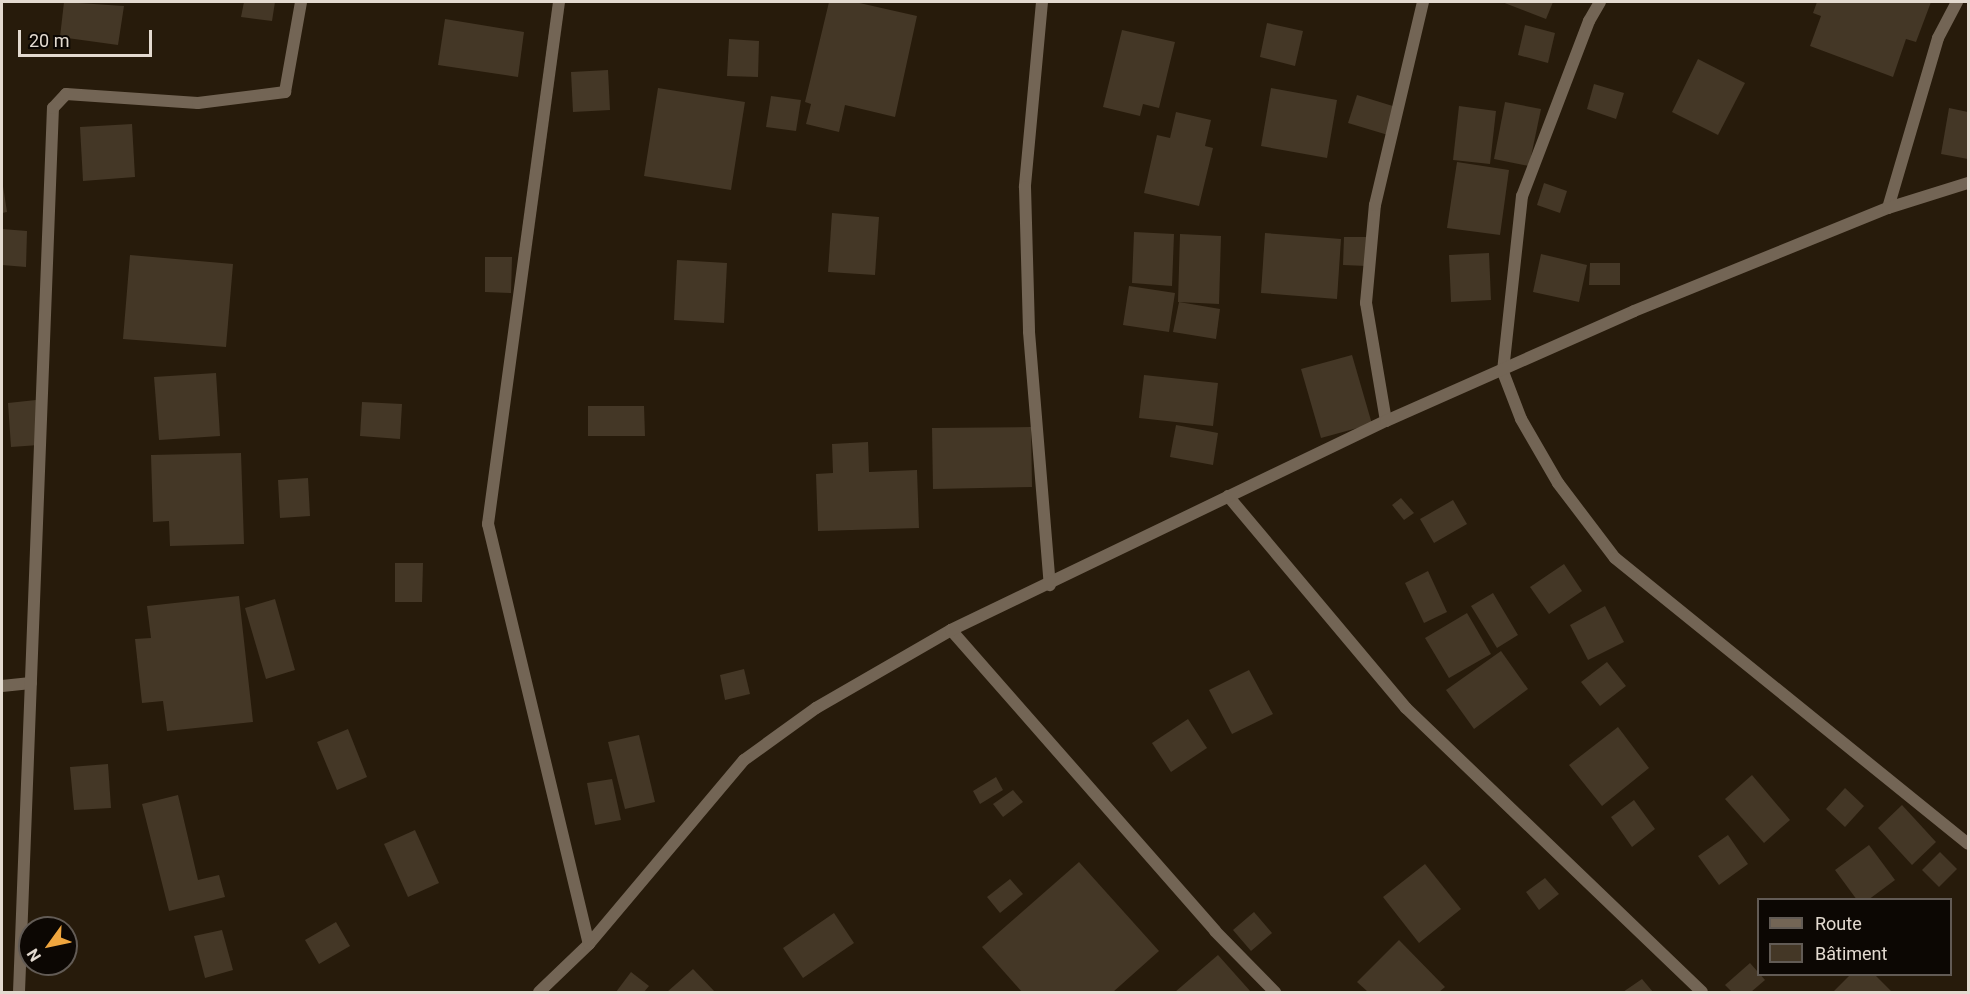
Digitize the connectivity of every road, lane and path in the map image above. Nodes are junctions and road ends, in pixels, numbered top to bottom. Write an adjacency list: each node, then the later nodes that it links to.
1 (301, 2): 14 (street)
2 (559, 2): 17 (street)
3 (1042, 2): 12 (street)
4 (1423, 2): 10 (street)
5 (1600, 2): 9 (street)
6 (1957, 2): 8 (street)
7 (1968, 183): 8 (street)
8 (1888, 208): 9 (street)
9 (1503, 372): 10 (street); 16 (street)
10 (1386, 421): 11 (street)
11 (1228, 496): 12 (street); 21 (street)
12 (1050, 585): 13 (street)
13 (951, 630): 17 (street); 20 (street)
14 (31, 683): 15 (street); 18 (street)
15 (2, 686)
16 (1968, 844)
17 (589, 944): 19 (street)
18 (20, 993)
19 (539, 993)
20 (1275, 993)
21 (1702, 993)

